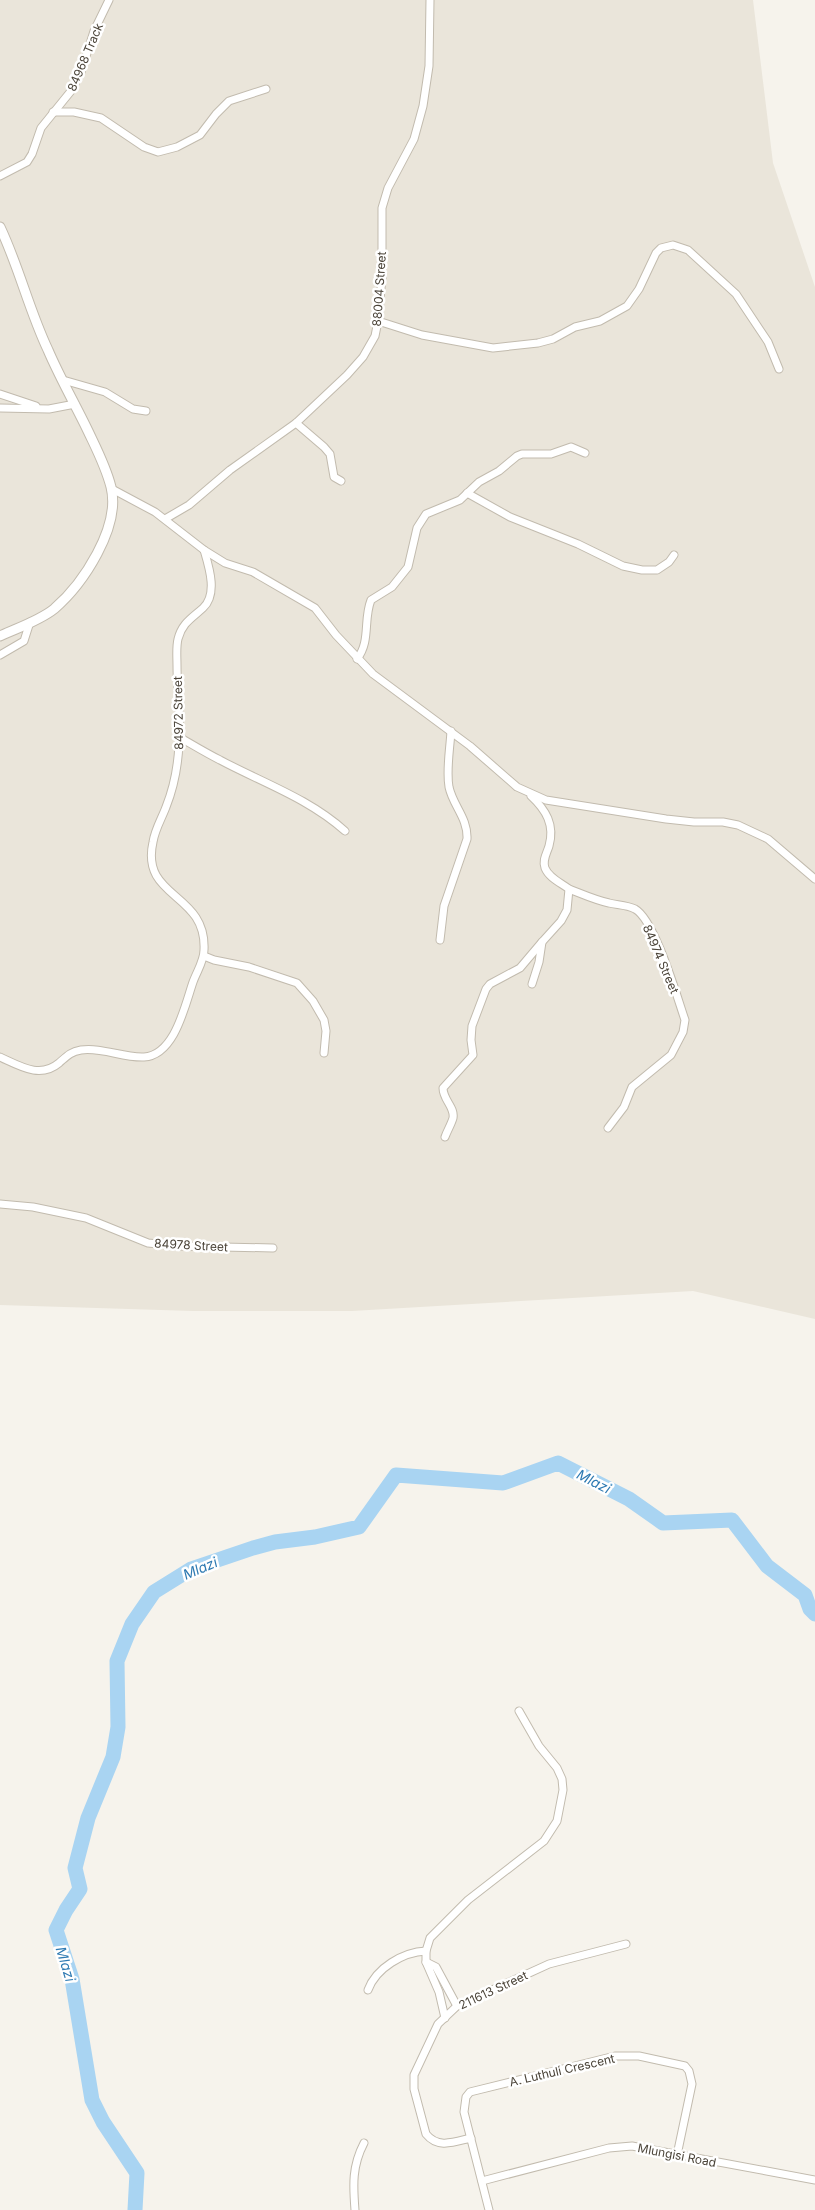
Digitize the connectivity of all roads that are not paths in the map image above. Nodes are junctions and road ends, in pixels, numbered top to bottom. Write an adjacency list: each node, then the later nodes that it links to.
1 (109, 0): 4 (street, 84968 Track)
2 (430, 0): 7 (street, 88004 Street)
3 (266, 89): 4 (street)
4 (53, 112): 5 (street, 84968 Track)
5 (0, 176)
6 (0, 227): 9 (street)
7 (378, 321): 8 (street); 15 (street, 88004 Street)
8 (778, 369)
9 (63, 380): 11 (street); 14 (street)
10 (0, 394): 13 (street)
11 (75, 404): 13 (street); 18 (street)
12 (0, 408): 13 (street)
13 (48, 409)
14 (146, 411)
15 (296, 424): 17 (street); 20 (street, 88004 Street)
16 (585, 453): 19 (street)
17 (341, 481)
18 (112, 489): 20 (street); 23 (street)
19 (467, 493): 22 (street); 26 (street)
20 (164, 518): 21 (street)
21 (204, 550): 26 (street); 28 (street, 84972 Street)
22 (674, 555)
23 (30, 622): 24 (street); 25 (street)
24 (0, 636)
25 (0, 655)
26 (357, 659): 27 (street)
27 (451, 731): 29 (street); 33 (street)
28 (179, 737): 30 (street); 35 (street, 84972 Street)
29 (529, 794): 31 (street); 32 (street, 84974 Street)
30 (345, 831)
31 (815, 879)
32 (569, 889): 34 (street); 39 (street, 84974 Street)
33 (440, 940)
34 (542, 942): 36 (street); 40 (street)
35 (204, 956): 37 (street); 38 (street)
36 (532, 984)
37 (324, 1053)
38 (0, 1058)
39 (608, 1128)
40 (445, 1137)
41 (0, 1204): 42 (street, 84978 Street)
42 (273, 1248)
43 (519, 1711): 45 (street)
44 (626, 1944): 48 (street, 211613 Street)
45 (426, 1951): 46 (street); 47 (street)
46 (426, 1962): 48 (street); 49 (street)
47 (368, 1990)
48 (457, 2006): 49 (street, 211613 Street)
49 (445, 2018): 50 (street, 211613 Street)
50 (471, 2138): 52 (street, A. Luthuli Crescent); 54 (street, A. Luthuli Crescent)
51 (364, 2143): 55 (street)
52 (677, 2155): 53 (street, Mlungisi Road); 54 (street, Mlungisi Road)
53 (815, 2180)
54 (482, 2182): 56 (street, A. Luthuli Crescent)
55 (355, 2210)
56 (489, 2210)

